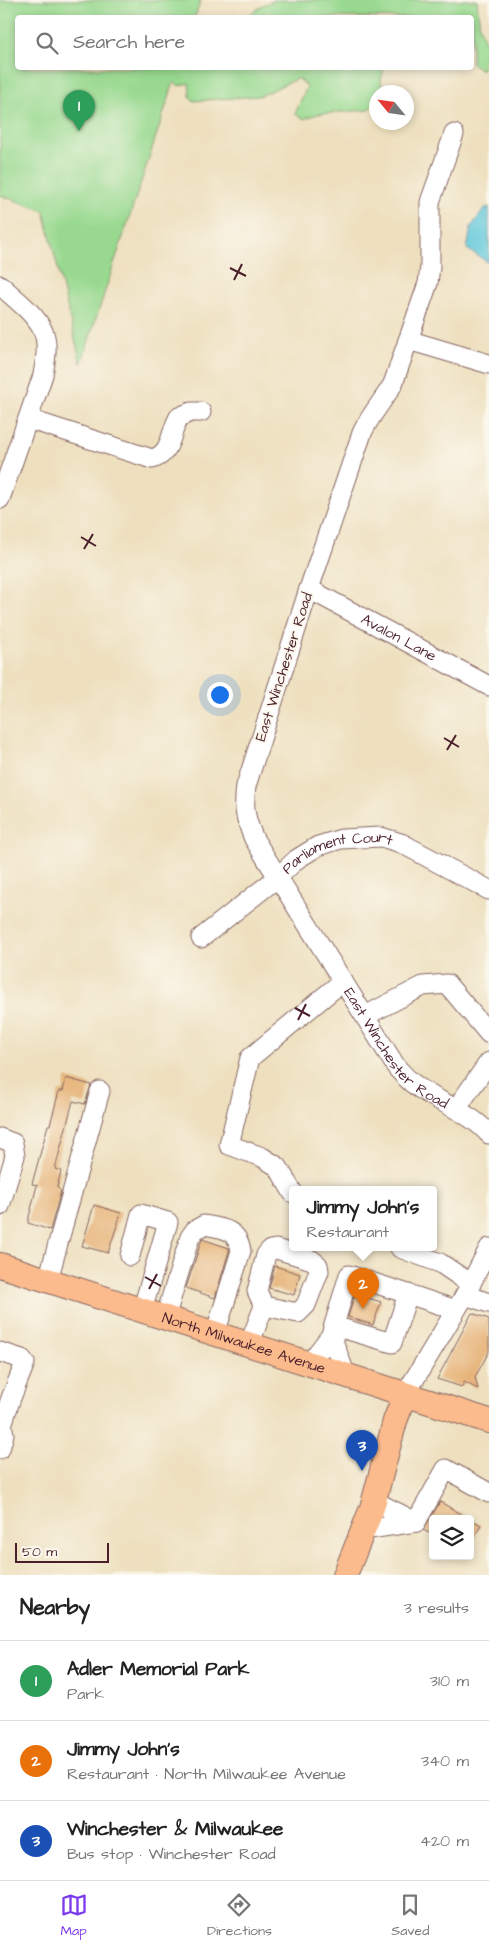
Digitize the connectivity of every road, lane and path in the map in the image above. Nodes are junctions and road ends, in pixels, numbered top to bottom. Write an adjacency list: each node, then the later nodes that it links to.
1 (454, 134): 3 (street, East Winchester Road)
2 (0, 285): 6 (street)
3 (408, 340): 4 (street); 8 (street, East Winchester Road)
4 (489, 364)
5 (200, 412): 6 (street)
6 (28, 419): 7 (street)
7 (0, 499)
8 (309, 589): 9 (street, Avalon Lane); 10 (street, East Winchester Road)
9 (488, 684)
10 (278, 877): 11 (street, Parliament Court); 12 (street, Parliament Court); 13 (street, East Winchester Road)
11 (489, 890)
12 (201, 938)
13 (343, 982): 14 (street, East Winchester Road); 21 (street)
14 (365, 1016): 15 (street); 18 (street, East Winchester Road)
15 (489, 1034)
16 (489, 1062): 18 (street)
17 (100, 1090): 27 (street)
18 (456, 1109): 19 (street, East Winchester Road)
19 (489, 1134)
20 (0, 1138): 22 (street)
21 (289, 1186)
22 (0, 1206)
23 (489, 1248): 29 (street)
24 (408, 1251): 29 (street)
25 (130, 1256): 32 (street)
26 (0, 1265): 27 (main road, North Milwaukee Avenue)
27 (48, 1280): 32 (main road, North Milwaukee Avenue)
28 (400, 1292): 29 (street); 34 (street); 34 (street); 34 (street)
29 (464, 1296): 30 (street); 40 (street)
30 (489, 1303)
31 (264, 1306): 31 (street); 36 (street)
32 (142, 1311): 33 (main road, North Milwaukee Avenue)
33 (165, 1318): 35 (main road, North Milwaukee Avenue); 35 (street)
34 (333, 1327): 38 (street); 39 (street)
35 (215, 1334): 36 (main road, North Milwaukee Avenue)
36 (249, 1345): 38 (main road, North Milwaukee Avenue)
37 (0, 1352): 42 (street)
38 (309, 1364): 39 (main road, North Milwaukee Avenue)
39 (346, 1376): 40 (main road, North Milwaukee Avenue)
40 (405, 1395): 41 (main road, North Milwaukee Avenue); 45 (main road)
41 (487, 1416)
42 (1, 1424): 43 (street)
43 (0, 1449)
44 (489, 1493): 46 (street)
45 (374, 1501): 46 (street); 47 (main road)
46 (416, 1522): 47 (street)
47 (363, 1530): 48 (main road)
48 (345, 1575)

